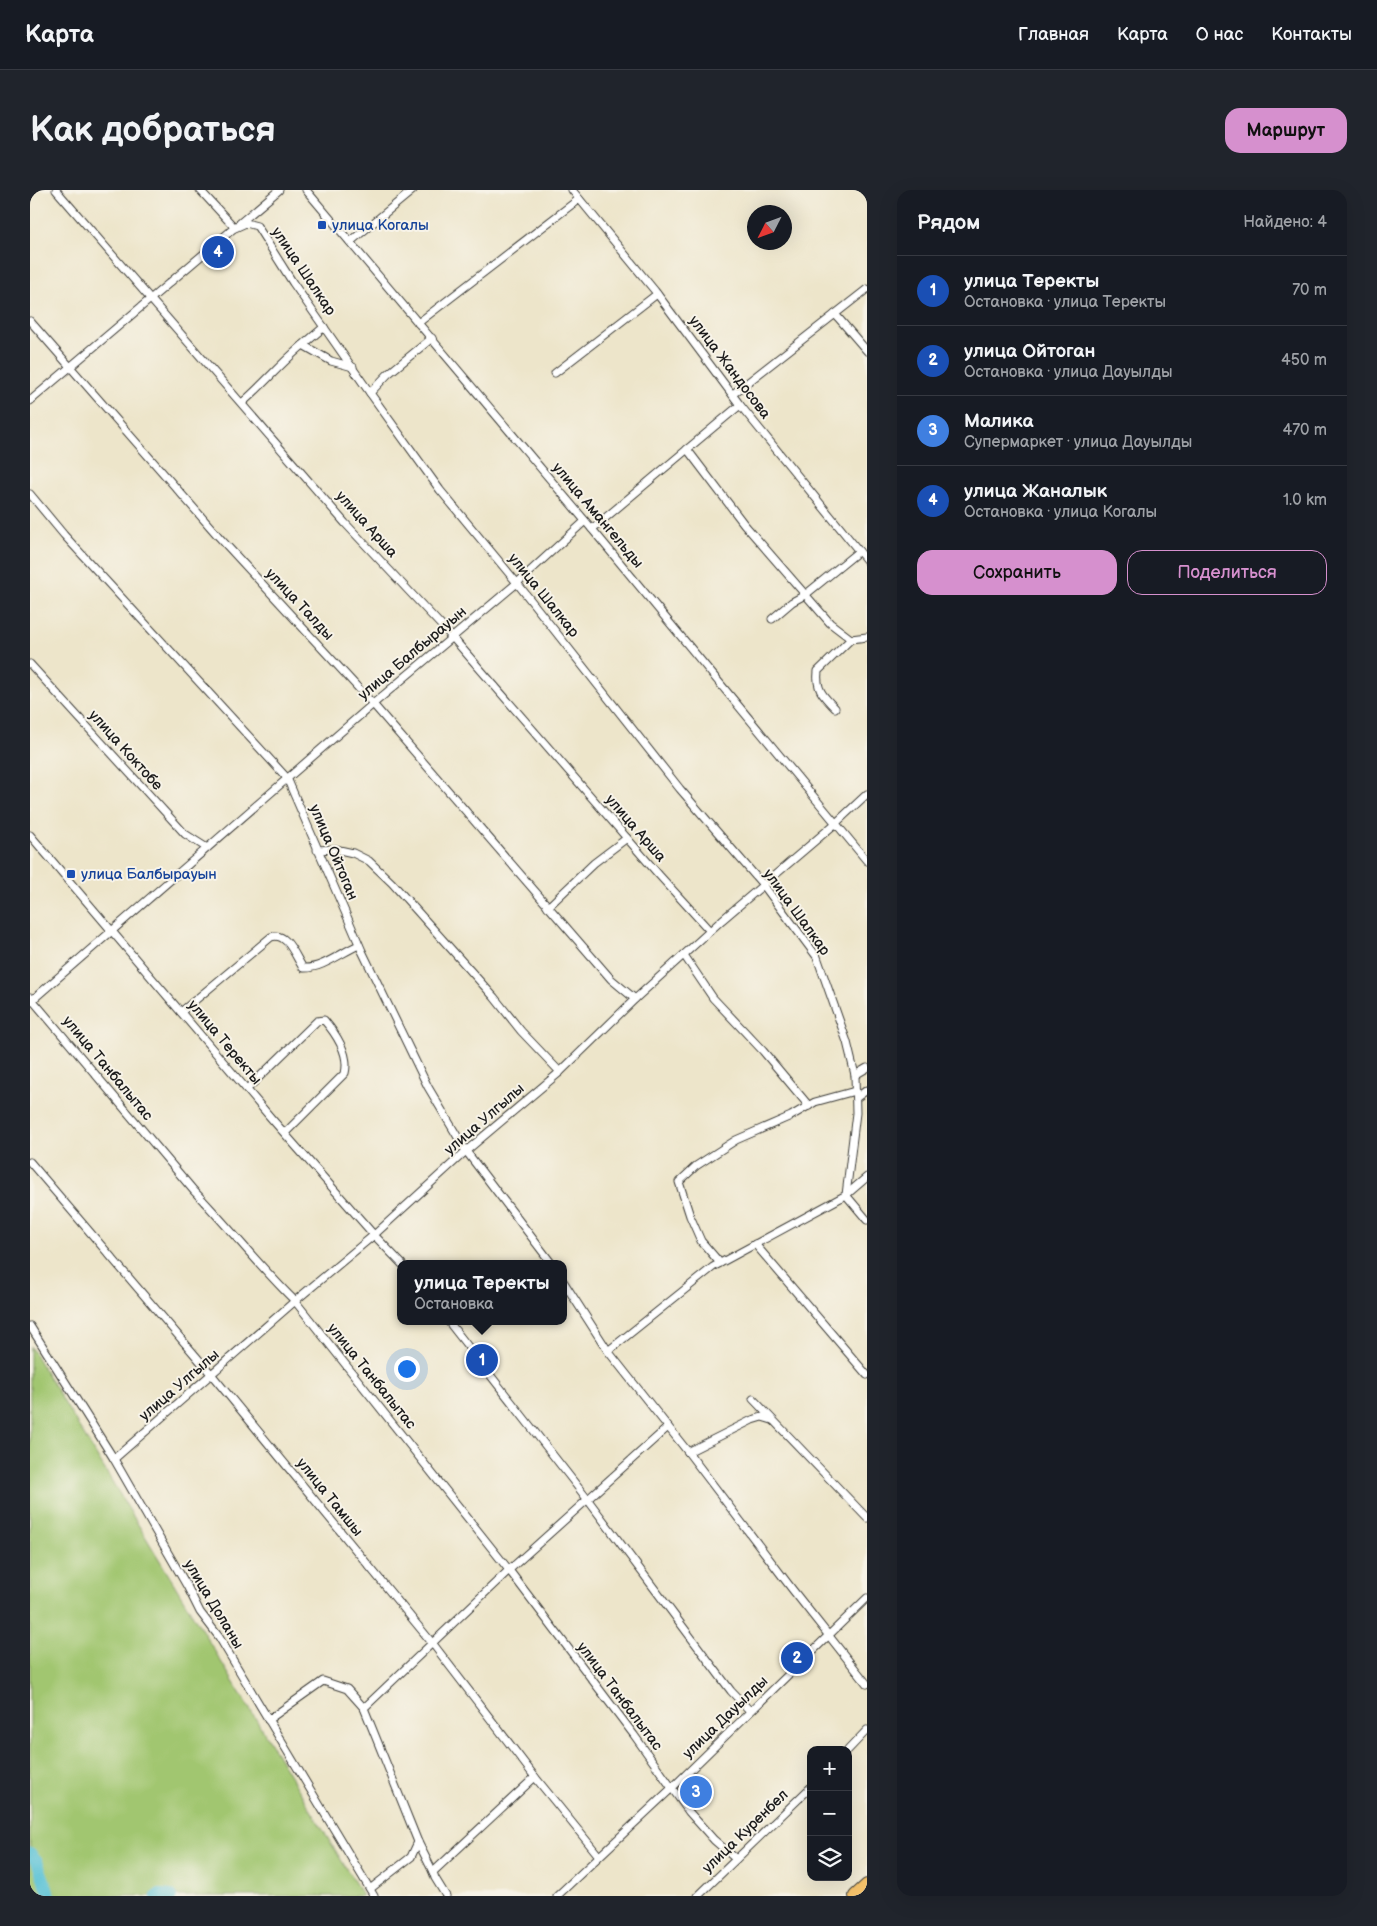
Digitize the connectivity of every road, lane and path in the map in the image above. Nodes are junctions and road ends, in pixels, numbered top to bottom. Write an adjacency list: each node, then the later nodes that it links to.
1 (56, 190): 12 (street, улица Арша)
2 (200, 190): 8 (street)
3 (279, 190): 8 (street)
4 (306, 190): 9 (street, улица Амангельды)
5 (413, 190): 9 (street)
6 (572, 190): 7 (street, улица Жандосова)
7 (579, 199): 11 (street, улица Жандосова); 15 (street)
8 (234, 228): 12 (street); 16 (street, улица Шалкар)
9 (350, 242): 15 (street, улица Амангельды)
10 (867, 289): 13 (street)
11 (657, 294): 22 (street); 24 (street, улица Жандосова)
12 (151, 298): 20 (street); 26 (street, улица Арша)
13 (835, 314): 19 (street); 24 (street)
14 (30, 321): 20 (street, улица Талды)
15 (418, 322): 17 (street, улица Амангельды)
16 (324, 326): 18 (street); 21 (street, улица Шалкар)
17 (432, 338): 23 (street); 30 (street, улица Амангельды)
18 (303, 345): 21 (street); 26 (street)
19 (867, 351)
20 (72, 367): 25 (street); 41 (street, улица Талды)
21 (353, 367): 23 (street, улица Шалкар)
22 (555, 373)
23 (370, 393): 34 (street, улица Шалкар)
24 (732, 394): 27 (street, улица Жандосова)
25 (30, 401)
26 (242, 403): 38 (street, улица Арша)
27 (740, 404): 28 (street); 32 (street, улица Жандосова)
28 (687, 449): 31 (street); 35 (street)
29 (30, 494): 43 (street, улица Ойтоган)
30 (585, 521): 31 (street, улица Амангельды); 34 (street, улица Балбырауын)
31 (592, 529): 45 (street, улица Амангельды)
32 (859, 551): 33 (street, улица Жандосова); 35 (street)
33 (867, 561)
34 (517, 583): 38 (street, улица Балбырауын); 51 (street, улица Шалкар)
35 (805, 595): 36 (street); 39 (street)
36 (772, 620)
37 (867, 637): 39 (street)
38 (453, 638): 41 (street, улица Балбырауын); 47 (street, улица Арша)
39 (851, 639): 42 (street)
40 (30, 664): 48 (street, улица Коктобе)
41 (373, 704): 43 (street, улица Балбырауын); 52 (street, улица Талды)
42 (835, 708)
43 (287, 778): 48 (street, улица Балбырауын); 49 (street, улица Ойтоган)
44 (867, 794): 45 (street, улица Улгылы)
45 (836, 823): 50 (street, улица Амангельды); 51 (street, улица Улгылы)
46 (30, 835): 53 (street, улица Теректы)
47 (626, 838): 52 (street); 54 (street, улица Арша)
48 (207, 848): 53 (street, улица Балбырауын)
49 (317, 850): 55 (street, улица Ойтоган); 61 (street)
50 (867, 861)
51 (764, 886): 54 (street, улица Улгылы); 62 (street, улица Шалкар)
52 (548, 907): 57 (street, улица Талды)
53 (112, 931): 58 (street, улица Балбырауын); 59 (street, улица Теректы)
54 (710, 931): 56 (street, улица Улгылы)
55 (359, 945): 59 (street); 68 (street, улица Ойтоган)
56 (684, 955): 57 (street, улица Улгылы); 66 (street)
57 (635, 999): 61 (street, улица Улгылы)
58 (31, 1000): 79 (street, улица Танбалытас)
59 (181, 1012): 63 (street, улица Теректы)
60 (867, 1068): 62 (street)
61 (560, 1072): 68 (street, улица Улгылы)
62 (855, 1075): 65 (street, улица Шалкар)
63 (247, 1089): 67 (street, улица Теректы); 67 (street)
64 (867, 1090): 65 (street)
65 (855, 1094): 66 (street); 71 (street, улица Шалкар)
66 (809, 1106): 77 (street)
67 (285, 1133): 73 (street, улица Теректы)
68 (466, 1151): 73 (street, улица Улгылы); 76 (street, улица Ойтоган)
69 (30, 1162): 83 (street, улица Тамшы)
70 (867, 1177): 71 (street)
71 (846, 1195): 72 (street); 74 (street)
72 (867, 1220)
73 (374, 1235): 75 (street, улица Теректы); 79 (street, улица Улгылы)
74 (754, 1244): 77 (street); 84 (street)
75 (398, 1260)
76 (549, 1260)
77 (720, 1264): 82 (street)
78 (567, 1287): 82 (street)
79 (295, 1301): 83 (street, улица Улгылы); 92 (street, улица Танбалытас)
80 (451, 1325): 90 (street)
81 (30, 1326): 89 (street, улица Доланы)
82 (608, 1351): 87 (street)
83 (212, 1375): 89 (street, улица Улгылы); 95 (street, улица Тамшы)
84 (867, 1375)
85 (753, 1399): 86 (street)
86 (774, 1421): 88 (street); 91 (street)
87 (668, 1427): 88 (street); 90 (street)
88 (688, 1452): 94 (street)
89 (114, 1459): 99 (street, улица Доланы)
90 (588, 1500): 92 (street); 98 (street)
91 (867, 1518)
92 (509, 1570): 95 (street); 103 (street, улица Танбалытас)
93 (867, 1598): 94 (street, улица Дауылды)
94 (830, 1635): 96 (street); 98 (street, улица Дауылды)
95 (433, 1644): 97 (street); 102 (street, улица Тамшы)
96 (867, 1684)
97 (364, 1708): 99 (street); 105 (street)
98 (750, 1711): 103 (street, улица Дауылды)
99 (268, 1720): 110 (street, улица Доланы)
100 (867, 1730): 101 (street)
101 (852, 1746)
102 (535, 1777): 106 (street, улица Тамшы); 108 (street)
103 (671, 1789): 106 (street, улица Дауылды); 107 (street, улица Танбалытас)
104 (807, 1791): 107 (street, улица Куренбел)
105 (418, 1842): 108 (street); 110 (street)
106 (599, 1856): 113 (street, улица Дауылды)
107 (736, 1859): 114 (street, улица Куренбел)
108 (433, 1872): 112 (street)
109 (867, 1885): 115 (highway)
110 (370, 1889): 111 (street, улица Доланы)
111 (374, 1896)
112 (446, 1896)
113 (557, 1896)
114 (698, 1896)
115 (855, 1896)

